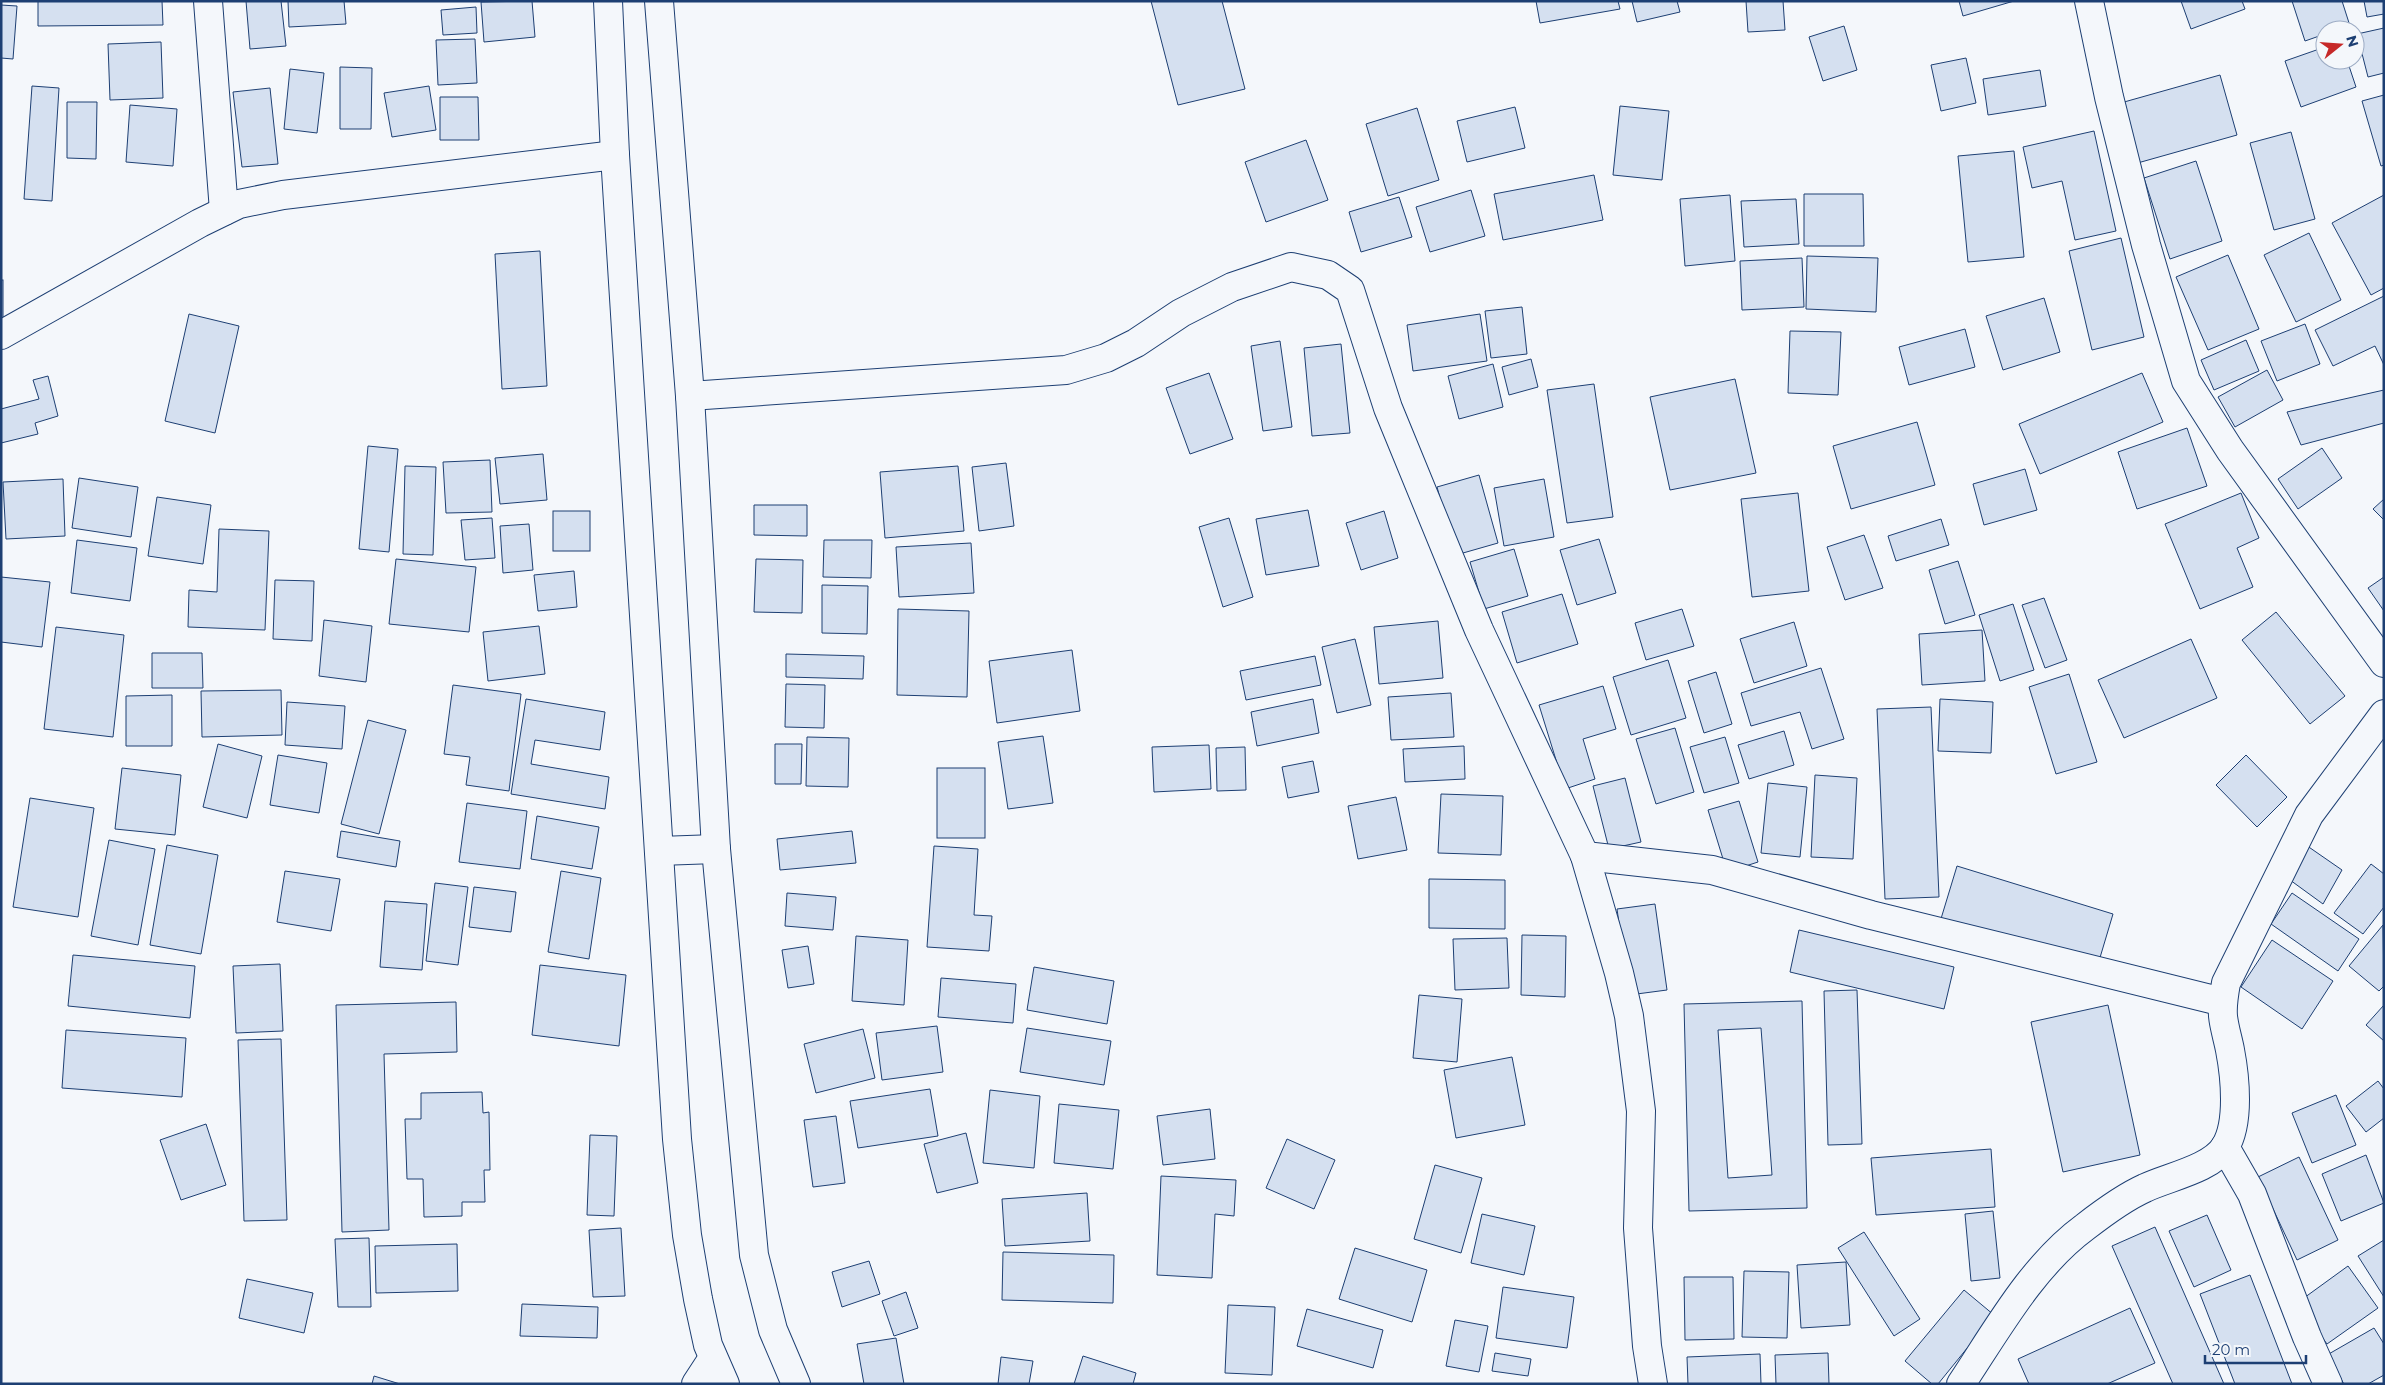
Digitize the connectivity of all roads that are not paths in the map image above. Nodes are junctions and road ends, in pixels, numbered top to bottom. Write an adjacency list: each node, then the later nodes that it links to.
1 (208, 1): 6 (main road)
2 (608, 1): 5 (main road)
3 (659, 1): 8 (main road)
4 (2089, 1): 9 (main road)
5 (614, 155): 6 (main road); 12 (main road)
6 (224, 211): 7 (main road)
7 (1, 334)
8 (690, 396): 11 (main road); 13 (main road)
9 (2384, 663)
10 (2384, 714): 14 (main road)
11 (716, 849): 12 (main road); 19 (main road)
12 (658, 851): 16 (main road)
13 (1585, 856): 14 (main road); 20 (main road)
14 (2223, 1002): 15 (main road)
15 (2225, 1147): 21 (main road); 22 (main road)
16 (713, 1358): 17 (main road); 18 (main road)
17 (696, 1384)
18 (725, 1384)
19 (796, 1384)
20 (1653, 1384)
21 (1961, 1384)
22 (2328, 1384)

